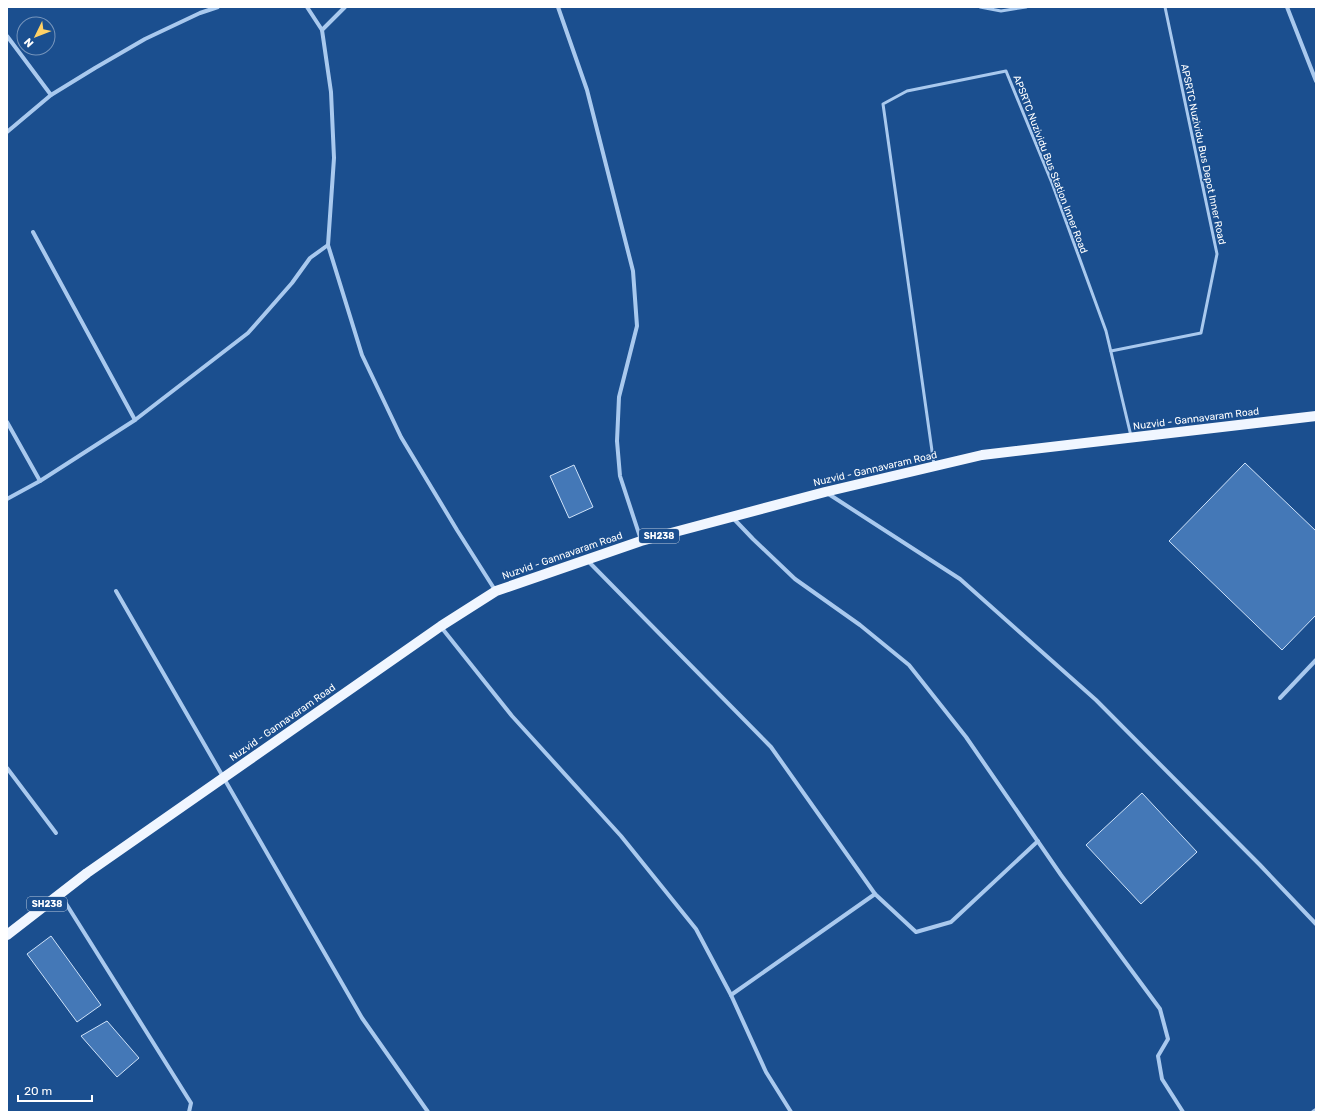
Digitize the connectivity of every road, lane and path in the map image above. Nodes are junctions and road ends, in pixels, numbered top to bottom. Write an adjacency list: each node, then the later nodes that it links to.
1 (218, 7): 12 (street)
2 (307, 7): 9 (street)
3 (345, 7): 9 (street)
4 (558, 7): 26 (street)
5 (980, 7): 6 (lane)
6 (1026, 7)
7 (1165, 7): 16 (lane, APSRTC Nuzividu Bus Depot Inner Road)
8 (1287, 7): 11 (street)
9 (322, 30): 15 (street)
10 (7, 36): 12 (street)
11 (1316, 81)
12 (52, 95): 13 (street)
13 (7, 132)
14 (33, 232): 18 (street)
15 (328, 245): 18 (street); 28 (street)
16 (1111, 351): 20 (lane, APSRTC Nuzividu Bus Station Inner Road); 21 (lane, APSRTC Nuzividu Bus Station Inner Road)
17 (1315, 417): 20 (main road, Nuzvid - Gannavaram Road / SH238)
18 (135, 420): 22 (street)
19 (7, 422): 22 (street)
20 (1131, 438): 21 (main road, Nuzvid - Gannavaram Road / SH238)
21 (934, 466): 23 (main road, Nuzvid - Gannavaram Road / SH238)
22 (40, 481): 24 (street)
23 (825, 492): 25 (main road, Nuzvid - Gannavaram Road / SH238); 39 (street)
24 (7, 499)
25 (732, 517): 26 (main road, Nuzvid - Gannavaram Road / SH238); 36 (street)
26 (642, 541): 27 (main road, Nuzvid - Gannavaram Road / SH238)
27 (586, 559): 28 (main road, Nuzvid - Gannavaram Road / SH238); 38 (street)
28 (496, 590): 30 (main road, Nuzvid - Gannavaram Road / SH238)
29 (116, 591): 34 (street)
30 (440, 626): 34 (main road, Nuzvid - Gannavaram Road / SH238); 41 (street)
31 (1316, 660): 32 (street)
32 (1280, 698)
33 (7, 768): 35 (street)
34 (224, 777): 37 (main road, Nuzvid - Gannavaram Road / SH238); 44 (street)
35 (56, 833)
36 (1038, 841): 38 (street); 46 (street)
37 (60, 894): 40 (main road, Nuzvid - Gannavaram Road / SH238); 43 (street)
38 (875, 894): 41 (street)
39 (1316, 924)
40 (7, 935)
41 (731, 995): 45 (street)
42 (1316, 1110): 47 (street)
43 (189, 1112)
44 (428, 1112)
45 (791, 1112)
46 (1183, 1112)
47 (1313, 1112)

